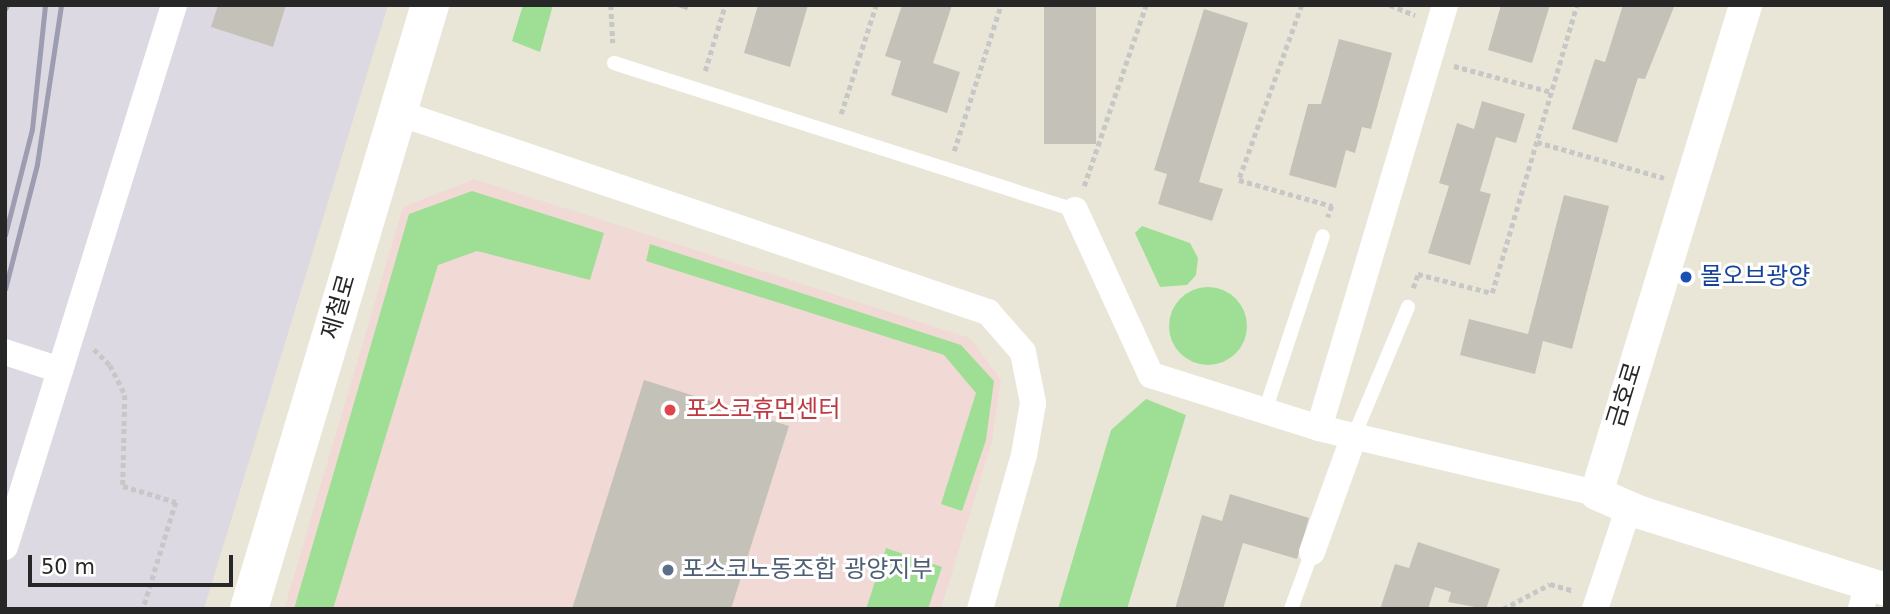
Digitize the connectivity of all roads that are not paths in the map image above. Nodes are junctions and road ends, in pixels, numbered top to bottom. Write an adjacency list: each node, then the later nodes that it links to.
1 (174, 5): 11 (street)
2 (430, 5): 6 (main road, 제철로)
3 (1445, 5): 13 (street)
4 (1745, 5): 15 (street, 금호로)
5 (614, 63): 7 (lane)
6 (396, 112): 21 (main road, 제철로); 22 (street)
7 (1076, 210): 12 (street)
8 (1322, 236): 12 (lane)
9 (1408, 307): 14 (lane)
10 (5, 352): 11 (street)
11 (61, 370): 17 (street)
12 (1265, 411): 13 (street)
13 (1319, 428): 14 (street)
14 (1353, 436): 15 (street); 18 (street)
15 (1596, 493): 16 (street)
16 (1629, 507): 19 (street); 20 (street)
17 (5, 547)
18 (1312, 552): 23 (lane)
19 (1871, 594)
20 (1597, 603)
21 (249, 609)
22 (980, 609)
23 (1292, 609)

